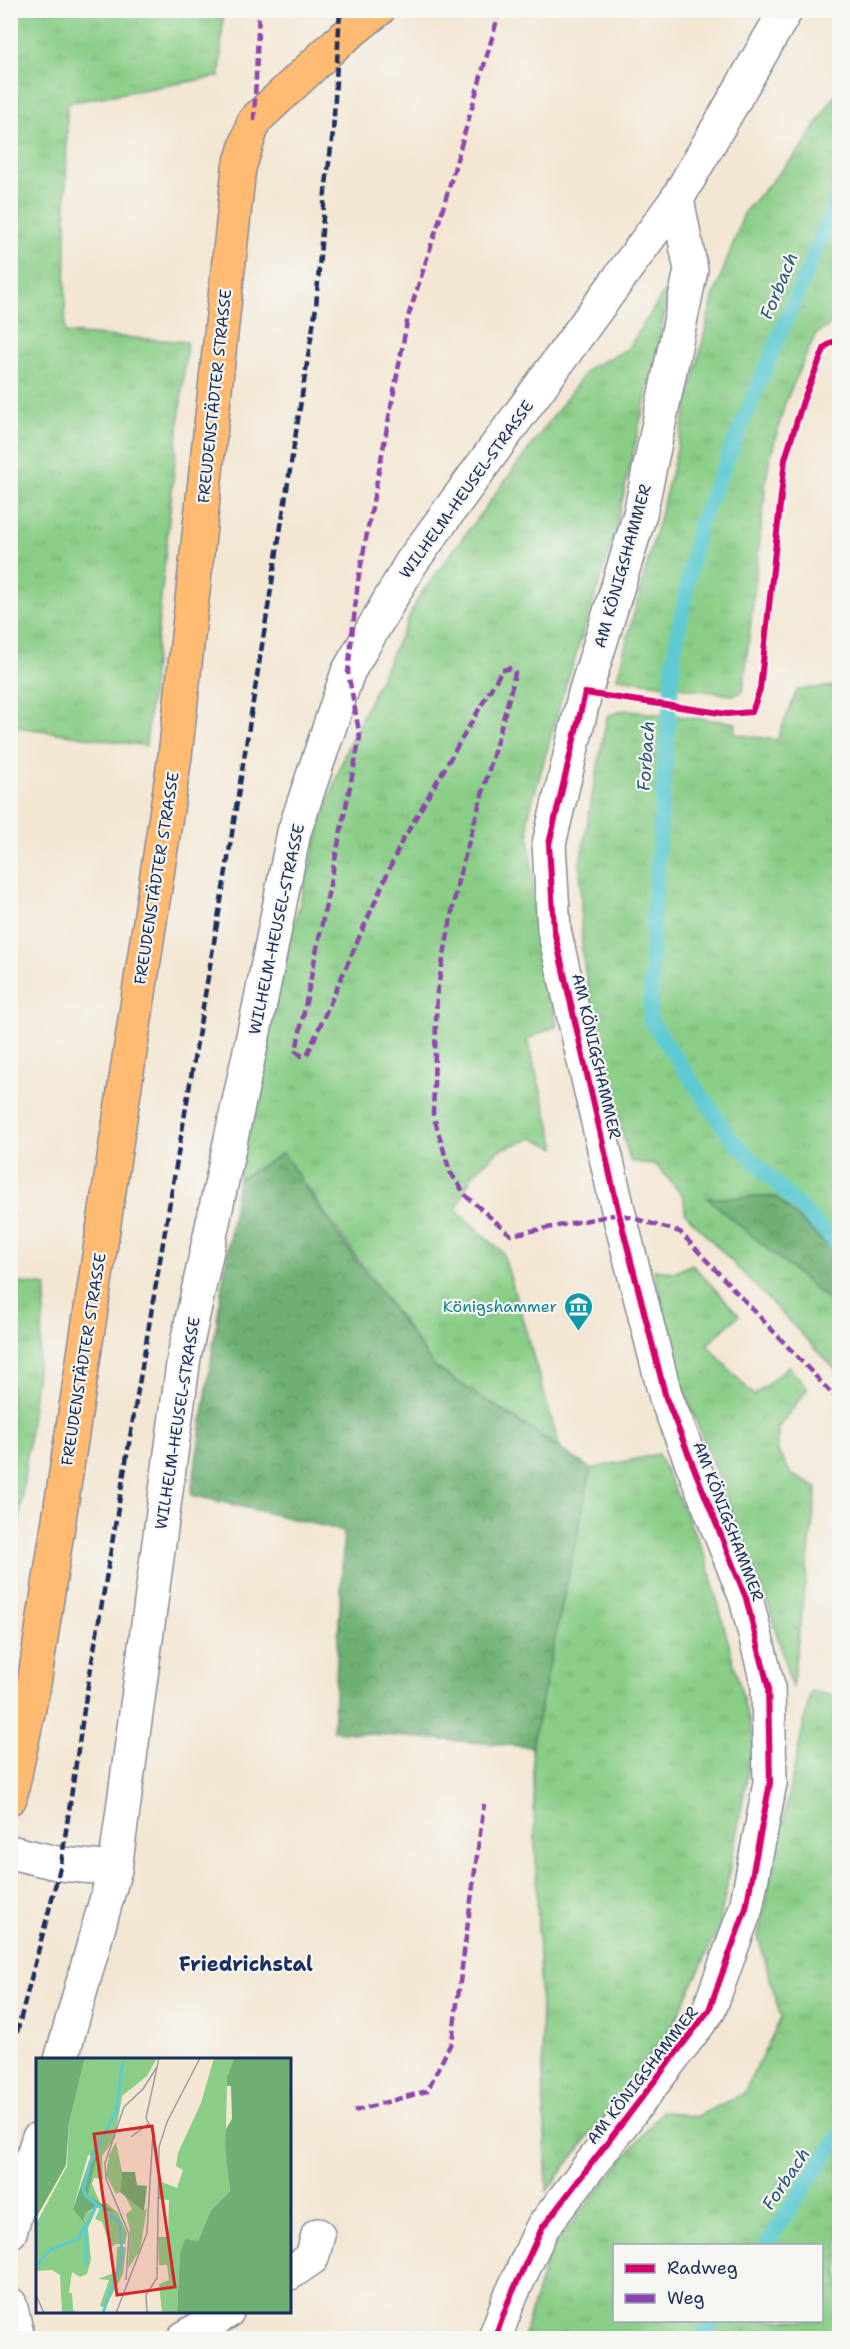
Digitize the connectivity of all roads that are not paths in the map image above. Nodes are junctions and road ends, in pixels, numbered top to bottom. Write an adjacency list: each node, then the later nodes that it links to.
1 (378, 10): 4 (main road, FREUDENSTÄDTER STRASSE)
2 (786, 10): 3 (street, WILHELM-HEUSEL-STRASSE)
3 (677, 199): 6 (street, WILHELM-HEUSEL-STRASSE); 16 (street, AM KÖNIGSHAMMER)
4 (10, 1798)
5 (10, 1852): 6 (street)
6 (116, 1869): 7 (street)
7 (62, 2058)
8 (36, 2146): 9 (street)
9 (10, 2232)
10 (318, 2235): 11 (street)
11 (291, 2271)
12 (10, 2304): 14 (street)
13 (225, 2313): 15 (street)
14 (18, 2338)
15 (184, 2338)
16 (495, 2338)

